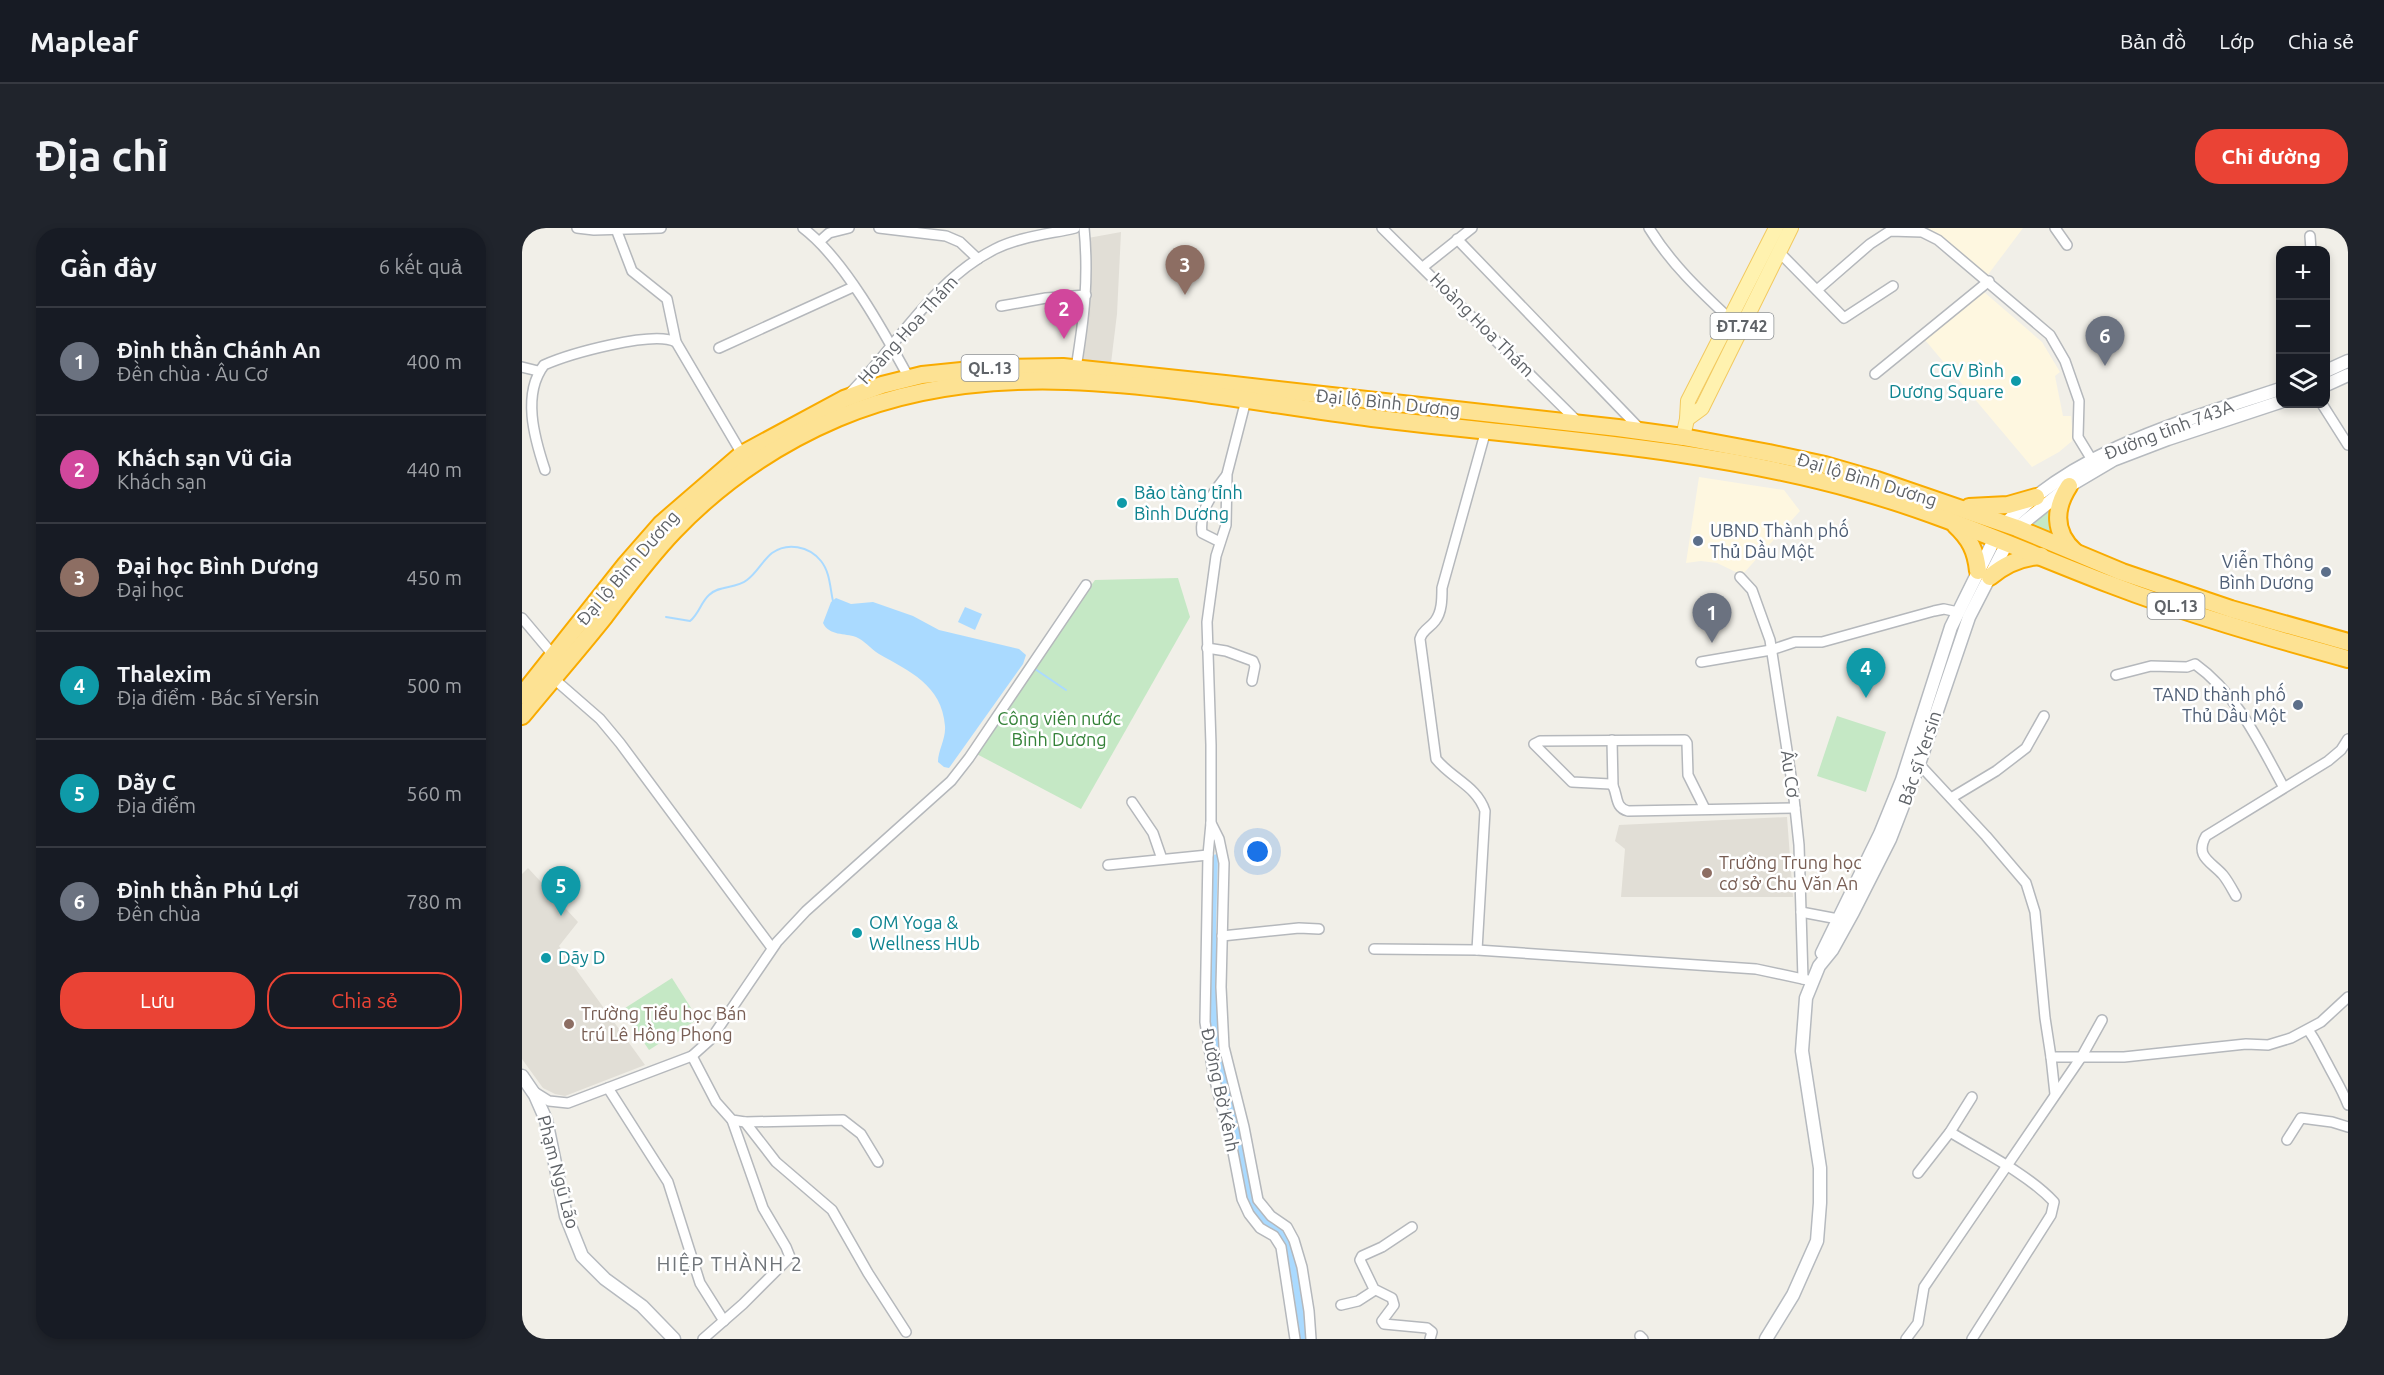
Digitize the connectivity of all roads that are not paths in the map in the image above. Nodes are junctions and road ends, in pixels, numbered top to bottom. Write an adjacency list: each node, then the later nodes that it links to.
1 (577, 228): 14 (street)
2 (661, 228): 14 (street)
3 (803, 228): 17 (street)
4 (849, 228): 17 (street)
5 (879, 228): 21 (street)
6 (1075, 228): 21 (street, Hoàng Hoa Thám)
7 (1084, 228): 27 (street)
8 (1382, 228): 22 (street, Hoàng Hoa Thám)
9 (1472, 228): 16 (street)
10 (1649, 228): 29 (street)
11 (1776, 228): 29 (main road, ĐT.742)
12 (1791, 228): 20 (main road, ĐT.742)
13 (2055, 228): 18 (street)
14 (616, 229): 30 (street)
15 (2310, 236): 19 (street)
16 (1457, 239): 22 (street); 50 (street)
17 (820, 241): 25 (street)
18 (2067, 245)
19 (2311, 246)
20 (1779, 252): 26 (street); 47 (main road, ĐT.742)
21 (978, 259): 31 (street, Hoàng Hoa Thám)
22 (1423, 267): 48 (street, Hoàng Hoa Thám)
23 (1989, 281): 26 (street); 38 (street); 56 (street)
24 (1893, 286): 26 (street)
25 (854, 287): 31 (street); 32 (street)
26 (1817, 290)
27 (1086, 295): 28 (street); 36 (street)
28 (1000, 306)
29 (1731, 320): 47 (main road, ĐT.742)
30 (676, 342): 37 (street); 54 (street)
31 (891, 344): 41 (street); 43 (street, Hoàng Hoa Thám)
32 (719, 348)
33 (2348, 361): 34 (main road)
34 (2330, 367)
35 (522, 368): 37 (street)
36 (1076, 368): 41 (highway, Đại lộ Bình Dương / QL.13); 48 (highway, Đại lộ Bình Dương / QL.13)
37 (538, 371): 57 (street)
38 (1875, 374)
39 (2348, 375): 40 (main road)
40 (2330, 383)
41 (911, 386): 43 (highway, Đại lộ Bình Dương / QL.13); 44 (highway, Đại lộ Bình Dương / QL.13); 79 (highway, Đại lộ Bình Dương / QL.13)
42 (2276, 391): 51 (main road, Đường tỉnh 743A)
43 (844, 399): 54 (highway, Đại lộ Bình Dương / QL.13)
44 (1246, 400): 49 (highway, Đại lộ Bình Dương / QL.13); 58 (street)
45 (2276, 403): 51 (main road, Đường tỉnh 743A)
46 (2325, 408): 53 (street)
47 (1687, 419): 52 (main road, ĐT.742)
48 (1580, 424): 50 (highway, Đại lộ Bình Dương / QL.13)
49 (1486, 430): 55 (highway, Đại lộ Bình Dương / QL.13); 106 (street)
50 (1643, 432): 52 (highway, Đại lộ Bình Dương / QL.13)
51 (2166, 434): 56 (main road, Đường tỉnh 743A); 59 (main road, Đường tỉnh 743A)
52 (1683, 437): 55 (highway); 61 (highway, Đại lộ Bình Dương / QL.13)
53 (2348, 445)
54 (742, 454): 75 (highway, Đại lộ Bình Dương / QL.13)
55 (1680, 454): 61 (highway, Đại lộ Bình Dương / QL.13)
56 (2091, 460): 60 (main road, Đường tỉnh 743A)
57 (545, 470)
58 (1227, 474): 64 (street, Đường Bờ Kênh); 64 (street)
59 (2069, 486): 62 (main road, Đường tỉnh 743A); 65 (highway)
60 (2036, 496): 61 (highway); 62 (main road, Đường tỉnh 743A)
61 (1950, 513): 62 (highway, Đại lộ Bình Dương / QL.13); 63 (highway, Đại lộ Bình Dương / QL.13); 67 (highway)
62 (2011, 526): 63 (highway); 65 (highway, Đại lộ Bình Dương / QL.13)
63 (2001, 540): 66 (highway, Đại lộ Bình Dương / QL.13); 67 (main road, Bác sĩ Yersin)
64 (1220, 542): 73 (street, Đường Bờ Kênh)
65 (2075, 552): 72 (highway, Đại lộ Bình Dương / QL.13)
66 (2041, 556): 67 (highway); 76 (highway, Đại lộ Bình Dương / QL.13)
67 (1984, 574): 70 (main road, Bác sĩ Yersin); 82 (main road, Bác sĩ Yersin)
68 (1740, 577): 74 (street, Âu Cơ)
69 (1086, 585): 104 (street)
70 (1958, 612): 74 (street); 82 (main road, Bác sĩ Yersin)
71 (522, 618): 75 (street)
72 (2348, 642)
73 (1207, 648): 80 (street); 94 (street, Đường Bờ Kênh)
74 (1772, 650): 77 (street); 92 (street, Âu Cơ)
75 (554, 656): 81 (highway, Đại lộ Bình Dương / QL.13)
76 (2348, 659)
77 (1701, 662)
78 (2116, 675): 89 (street)
79 (553, 678): 84 (highway, Đại lộ Bình Dương / QL.13); 104 (street)
80 (1252, 681)
81 (522, 695)
82 (1933, 702): 87 (main road, Bác sĩ Yersin)
83 (2044, 716): 90 (street)
84 (522, 717)
85 (2348, 739): 89 (street)
86 (1612, 740): 88 (street); 88 (street); 93 (street)
87 (1914, 761): 90 (street); 98 (main road, Bác sĩ Yersin)
88 (1613, 786): 93 (street)
89 (2283, 786): 99 (street)
90 (1951, 798): 114 (street)
91 (1132, 802): 96 (street)
92 (1795, 808): 93 (street); 100 (street, Âu Cơ)
93 (1705, 809)
94 (1211, 823): 95 (street, Đường Bờ Kênh); 103 (street)
95 (1208, 855): 96 (street); 136 (street, Đường Bờ Kênh)
96 (1162, 859): 97 (street)
97 (1108, 865)
98 (1863, 882): 101 (main road, Bác sĩ Yersin); 107 (main road, Bác sĩ Yersin)
99 (2236, 896)
100 (1801, 912): 101 (street); 108 (street, Âu Cơ)
101 (1838, 919): 107 (main road, Bác sĩ Yersin)
102 (1319, 929): 103 (street)
103 (1222, 936): 137 (street)
104 (772, 948): 112 (street)
105 (1374, 949): 106 (street)
106 (1478, 950): 108 (street)
107 (1819, 966): 108 (main road, Bác sĩ Yersin)
108 (1808, 980): 139 (main road, Bác sĩ Yersin)
109 (2348, 997): 111 (street)
110 (2102, 1020): 113 (street)
111 (2308, 1029): 113 (street); 120 (street)
112 (692, 1056): 116 (street); 121 (street)
113 (2082, 1056): 114 (street); 118 (street)
114 (2051, 1057): 118 (street)
115 (522, 1076): 117 (main road, Phạm Ngũ Lão)
116 (608, 1088): 117 (street); 132 (street)
117 (531, 1089): 134 (main road, Phạm Ngũ Lão)
118 (2055, 1094): 127 (street)
119 (1971, 1097): 124 (street)
120 (2348, 1105)
121 (732, 1120): 122 (street); 132 (street)
122 (745, 1122): 126 (street); 133 (street)
123 (2348, 1126): 125 (street)
124 (1950, 1132): 127 (street); 128 (street)
125 (2287, 1140)
126 (878, 1162)
127 (2006, 1166): 140 (street); 141 (street)
128 (1918, 1173)
129 (1412, 1227): 130 (street)
130 (1375, 1290): 131 (street); 138 (street)
131 (1341, 1305)
132 (724, 1321): 135 (street)
133 (906, 1332)
134 (674, 1339)
135 (703, 1339)
136 (1295, 1339)
137 (1311, 1339)
138 (1430, 1339)
139 (1766, 1339)
140 (1906, 1339)
141 (1972, 1339)

